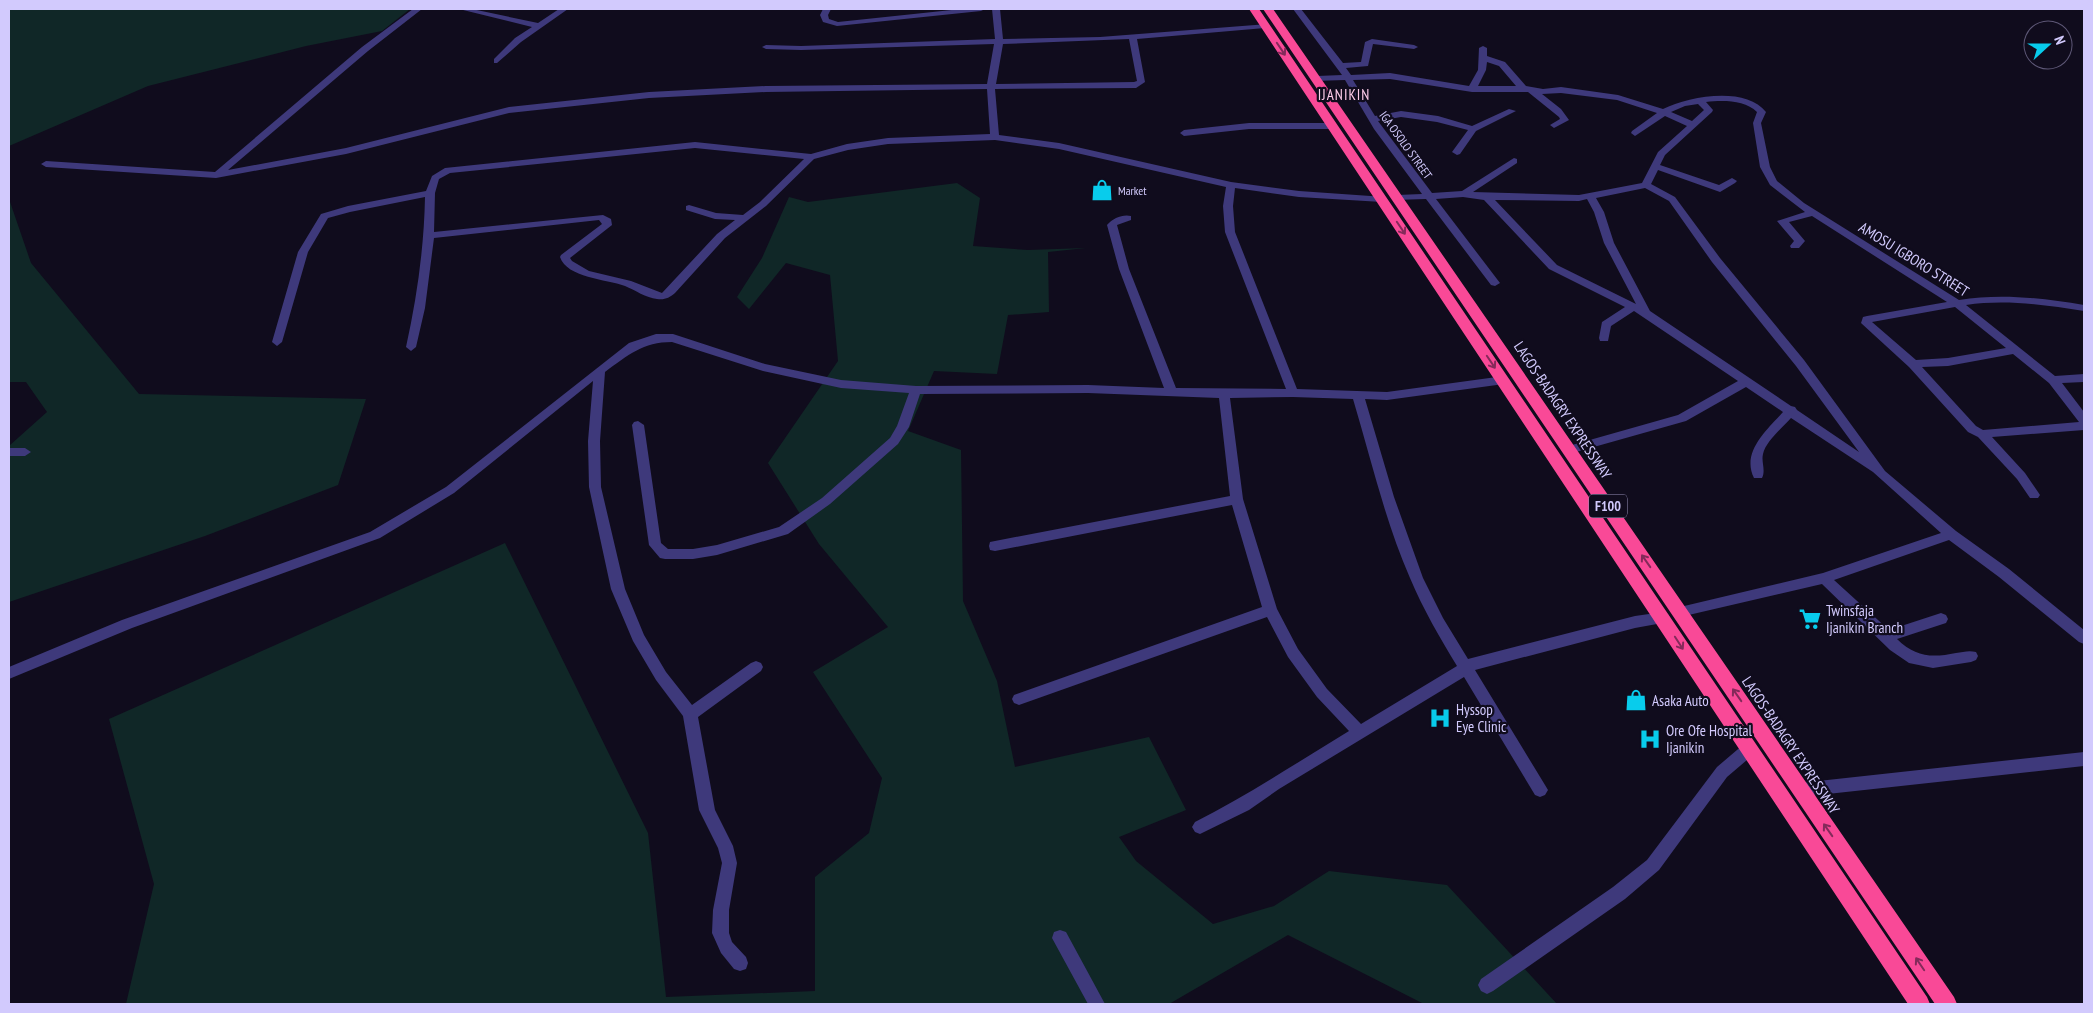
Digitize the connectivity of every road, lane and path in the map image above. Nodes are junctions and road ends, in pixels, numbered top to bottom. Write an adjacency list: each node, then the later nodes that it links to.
1 (418, 9): 41 (street)
2 (463, 9): 10 (street)
3 (564, 9): 10 (street)
4 (827, 9): 5 (street)
5 (982, 9)
6 (996, 9): 13 (street)
7 (1254, 9): 11 (highway, F100)
8 (1268, 9): 21 (highway, LAGOS-BADAGRY EXPRESSWAY / F100)
9 (1297, 9): 19 (street, IGA OSOLO STREET)
10 (540, 26): 18 (street)
11 (1266, 26): 12 (street); 31 (highway, F100, one-way to 31)
12 (1132, 36): 13 (street); 22 (street)
13 (999, 42): 14 (street); 22 (street)
14 (766, 47)
15 (1414, 47): 19 (street)
16 (1483, 48): 17 (street)
17 (1484, 58): 23 (street); 24 (street)
18 (497, 61)
19 (1341, 66): 20 (street, IGA OSOLO STREET)
20 (1346, 78): 21 (street); 23 (street); 28 (street, IGA OSOLO STREET)
21 (1317, 79): 50 (highway, LAGOS-BADAGRY EXPRESSWAY / F100)
22 (991, 88): 35 (street); 41 (street)
23 (1472, 89): 24 (street)
24 (1527, 89): 27 (street); 30 (street)
25 (1700, 101): 27 (street); 29 (street); 53 (street, AMOSU IGBORO STREET)
26 (1512, 111): 32 (street)
27 (1664, 112): 29 (street); 34 (street)
28 (1372, 119): 32 (street); 47 (street, IGA OSOLO STREET)
29 (1694, 124): 40 (street)
30 (1554, 125)
31 (1331, 126): 33 (street); 51 (highway, F100)
32 (1472, 129): 36 (street)
33 (1184, 133)
34 (1635, 133)
35 (995, 137): 37 (street); 43 (street)
36 (1457, 152)
37 (811, 157): 45 (street); 54 (street)
38 (1514, 161): 46 (street)
39 (46, 164): 41 (street)
40 (1655, 166): 42 (street); 44 (street)
41 (216, 175)
42 (1732, 181)
43 (1231, 185): 51 (street); 75 (street)
44 (1646, 185): 49 (street); 86 (street)
45 (430, 193): 56 (street); 64 (street)
46 (1463, 194): 47 (street); 48 (street)
47 (1428, 197): 50 (street); 58 (street, IGA OSOLO STREET)
48 (1487, 197): 49 (street); 60 (street)
49 (1591, 197): 62 (street)
50 (1397, 198): 83 (highway, LAGOS-BADAGRY EXPRESSWAY / F100)
51 (1382, 199): 70 (highway, F100, one-way to 70)
52 (689, 208): 54 (street)
53 (1813, 213): 57 (street); 59 (street, AMOSU IGBORO STREET)
54 (745, 218): 56 (street)
55 (1128, 218): 74 (street)
56 (429, 236): 65 (street)
57 (1795, 246)
58 (1495, 283)
59 (1958, 304): 61 (street); 66 (street, AMOSU IGBORO STREET); 67 (street)
60 (1633, 307): 62 (street); 63 (street)
61 (2084, 308)
62 (1646, 313): 72 (street)
63 (1604, 338)
64 (277, 342)
65 (411, 347)
66 (2015, 350): 67 (street); 71 (street, AMOSU IGBORO STREET)
67 (1913, 364): 82 (street)
68 (600, 370): 73 (street); 102 (street); 104 (street)
69 (2084, 378): 71 (street)
70 (1504, 380): 77 (street); 95 (highway, F100)
71 (2053, 380): 79 (street, AMOSU IGBORO STREET)
72 (1748, 381): 78 (street); 83 (street)
73 (916, 390): 74 (street); 80 (street)
74 (1171, 391): 76 (street)
75 (1293, 393): 76 (street); 77 (street)
76 (1224, 394): 89 (street)
77 (1358, 396): 101 (street)
78 (1791, 410): 86 (street); 87 (street)
79 (2084, 420)
80 (638, 425)
81 (2084, 426): 82 (street)
82 (1982, 434): 88 (street)
83 (1569, 450): 94 (highway, LAGOS-BADAGRY EXPRESSWAY / F100, one-way to 83)
84 (9, 452): 85 (street)
85 (25, 452)
86 (1881, 474): 90 (street)
87 (1758, 475)
88 (2034, 495)
89 (1237, 500): 91 (street); 93 (street)
90 (1951, 534): 92 (street); 98 (street)
91 (995, 546)
92 (1824, 578): 94 (street); 97 (street)
93 (1270, 610): 103 (street); 105 (street)
94 (1680, 612): 109 (highway, LAGOS-BADAGRY EXPRESSWAY / F100, one-way to 94)
95 (1663, 618): 101 (street); 106 (highway, F100, one-way to 106)
96 (1941, 620): 97 (street)
97 (1884, 634): 99 (street)
98 (2084, 638)
99 (1971, 656)
100 (756, 667): 104 (street)
101 (1468, 667): 105 (street); 108 (street)
102 (9, 673)
103 (1019, 699)
104 (690, 714): 112 (street)
105 (1360, 732): 110 (street)
106 (1749, 748): 113 (street); 115 (highway, F100)
107 (2084, 759): 109 (street)
108 (1540, 790)
109 (1800, 790): 116 (highway, LAGOS-BADAGRY EXPRESSWAY / F100, one-way to 109)
110 (1200, 827)
111 (1060, 938): 114 (street)
112 (740, 963)
113 (1487, 985)
114 (1096, 1004)
115 (1920, 1004)
116 (1947, 1004)

